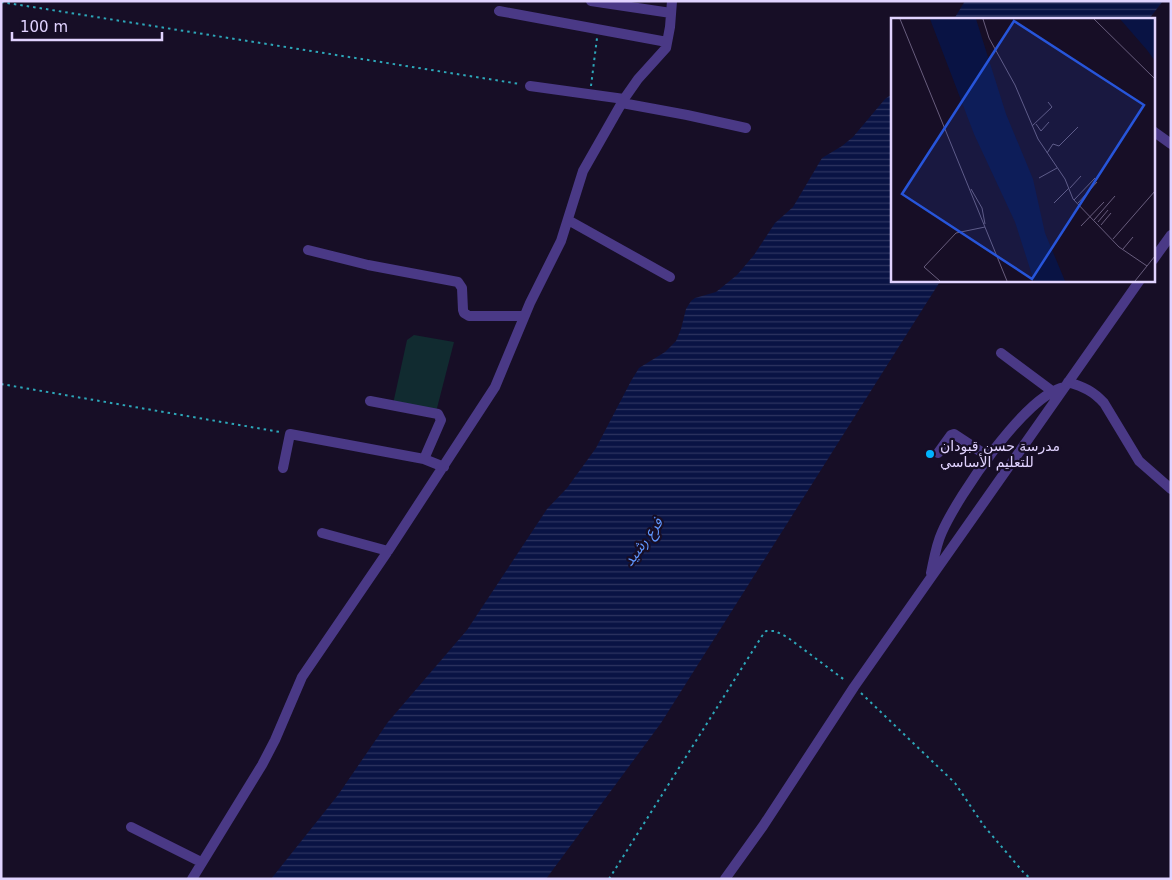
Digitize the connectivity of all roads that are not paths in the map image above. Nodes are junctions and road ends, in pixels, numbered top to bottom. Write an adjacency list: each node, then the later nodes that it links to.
1 (591, 1): 4 (street)
2 (672, 1): 4 (street)
3 (499, 11): 5 (street)
4 (671, 13): 5 (street)
5 (667, 42): 7 (street)
6 (530, 86): 7 (street)
7 (623, 101): 8 (street); 11 (street)
8 (746, 128)
9 (1154, 132): 10 (street)
10 (1171, 144)
11 (568, 220): 15 (street); 17 (street)
12 (1171, 235): 14 (street)
13 (308, 250): 17 (street)
14 (1154, 259)
15 (670, 277)
16 (1139, 281): 19 (street)
17 (524, 316): 25 (street)
18 (1001, 353): 20 (street)
19 (1067, 384): 20 (street); 27 (street); 30 (street)
20 (1052, 391): 23 (street)
21 (370, 401): 24 (street)
22 (938, 453): 23 (street)
23 (989, 457): 30 (street)
24 (424, 460): 25 (street); 26 (street)
25 (444, 467): 29 (street)
26 (283, 468)
27 (1171, 489)
28 (322, 533): 29 (street)
29 (388, 551): 32 (street)
30 (931, 577): 34 (street)
31 (131, 827): 32 (street)
32 (200, 862): 33 (street)
33 (192, 879)
34 (725, 879)

